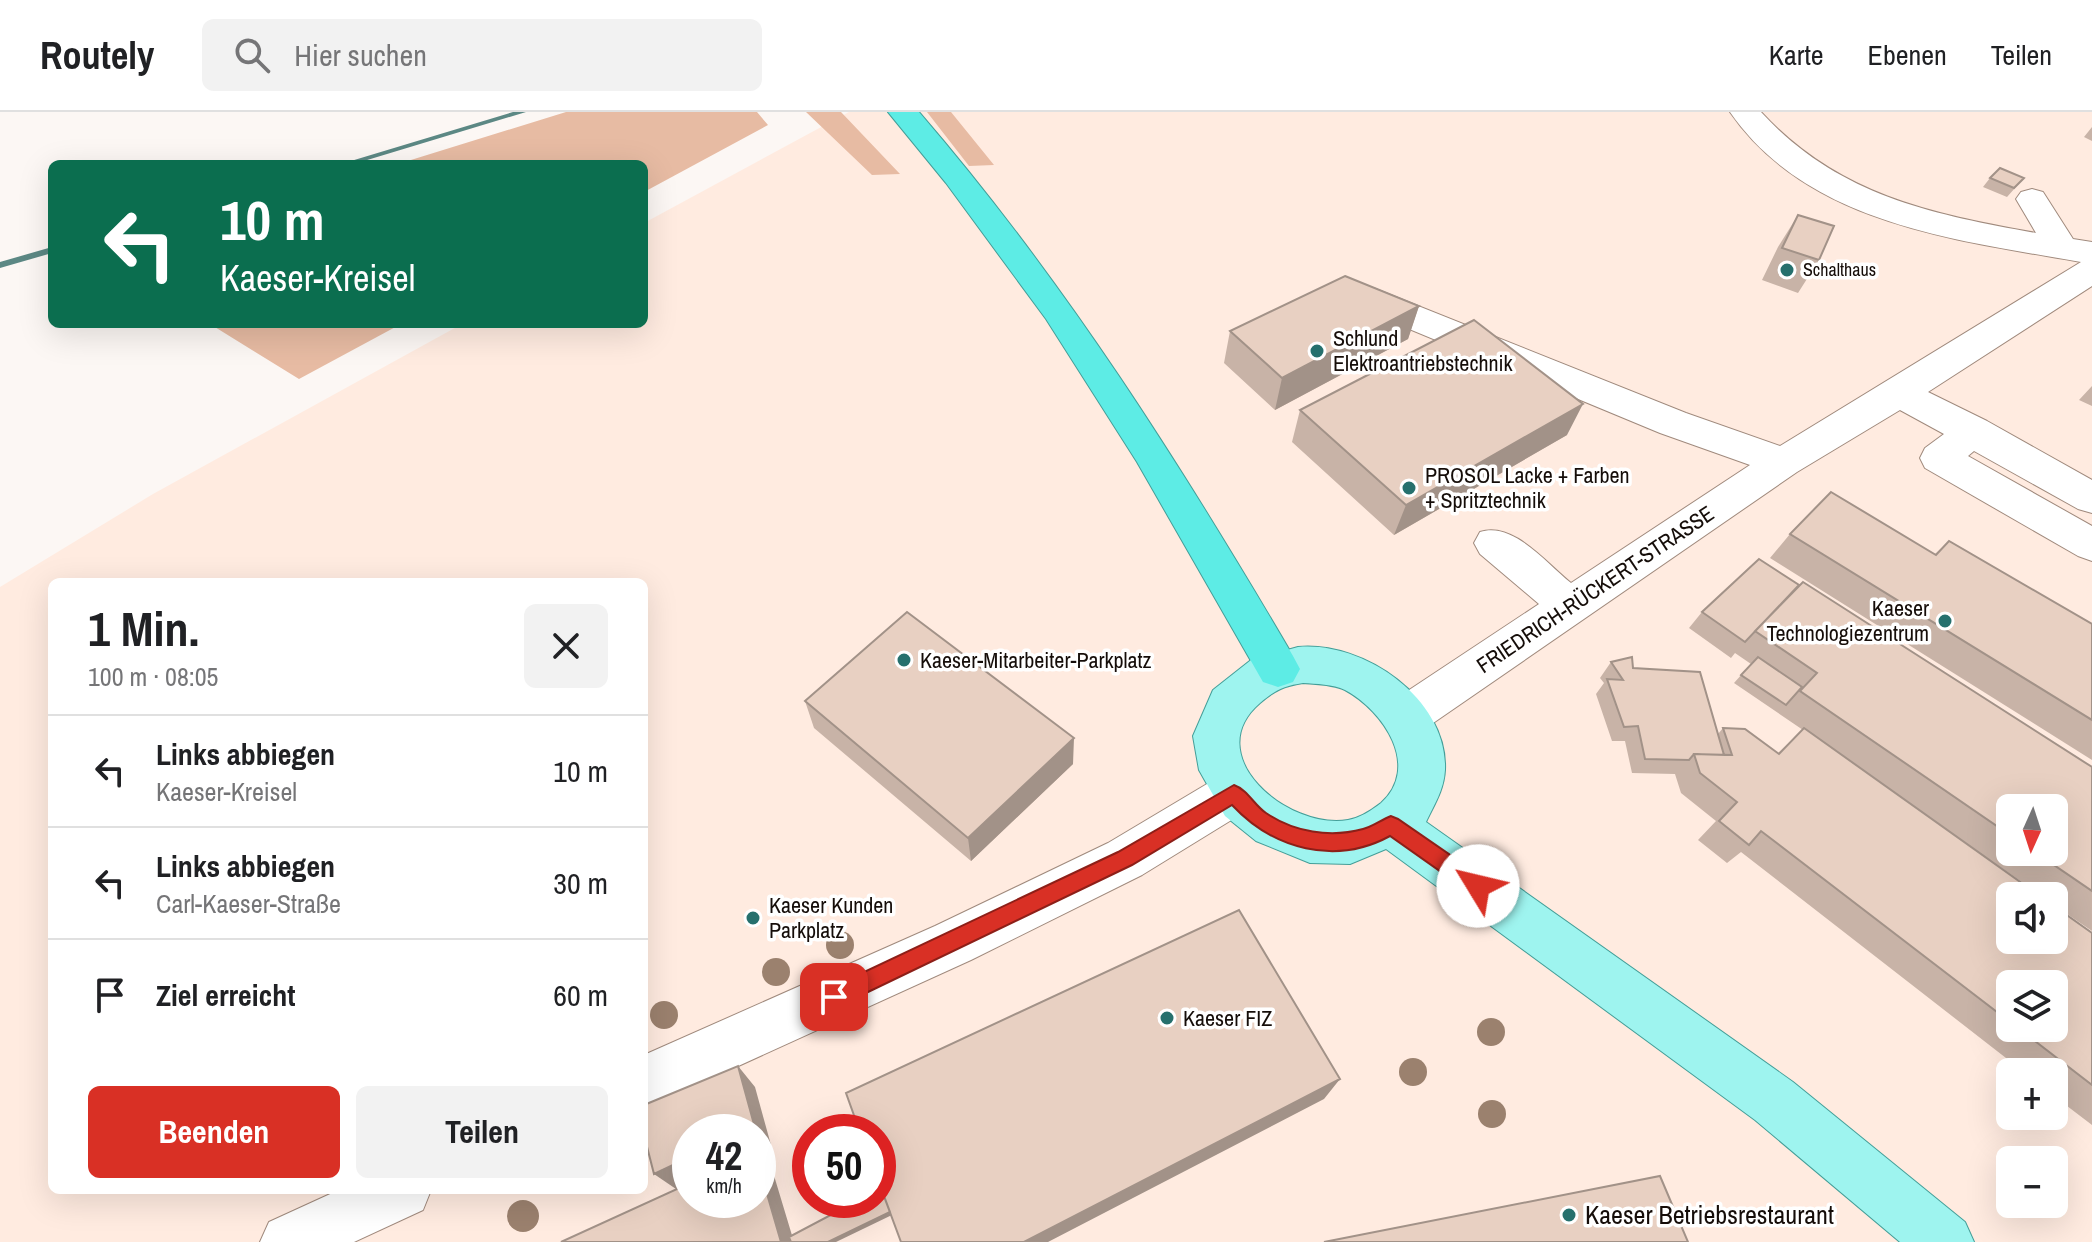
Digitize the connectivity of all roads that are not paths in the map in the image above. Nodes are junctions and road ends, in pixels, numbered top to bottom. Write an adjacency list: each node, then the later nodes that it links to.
1 (903, 112): 13 (highway)
2 (1742, 119): 4 (street)
3 (2032, 199): 4 (street)
4 (2083, 266): 6 (street, FRIEDRICH-RÜCKERT-STRASSE)
5 (1348, 291): 8 (street)
6 (1899, 393): 7 (street); 8 (street, FRIEDRICH-RÜCKERT-STRASSE)
7 (1974, 431): 9 (street); 11 (street)
8 (1783, 462): 12 (street, FRIEDRICH-RÜCKERT-STRASSE)
9 (2092, 498)
10 (1494, 543): 12 (street)
11 (2092, 545)
12 (1570, 606): 14 (street, FRIEDRICH-RÜCKERT-STRASSE)
13 (1278, 669): 14 (main road); 15 (main road)
14 (1407, 716): 16 (main road)
15 (1234, 793): 16 (main road); 17 (street)
16 (1391, 825): 20 (main road)
17 (648, 1080)
18 (394, 1194): 19 (street)
19 (289, 1242)
20 (1945, 1242)

